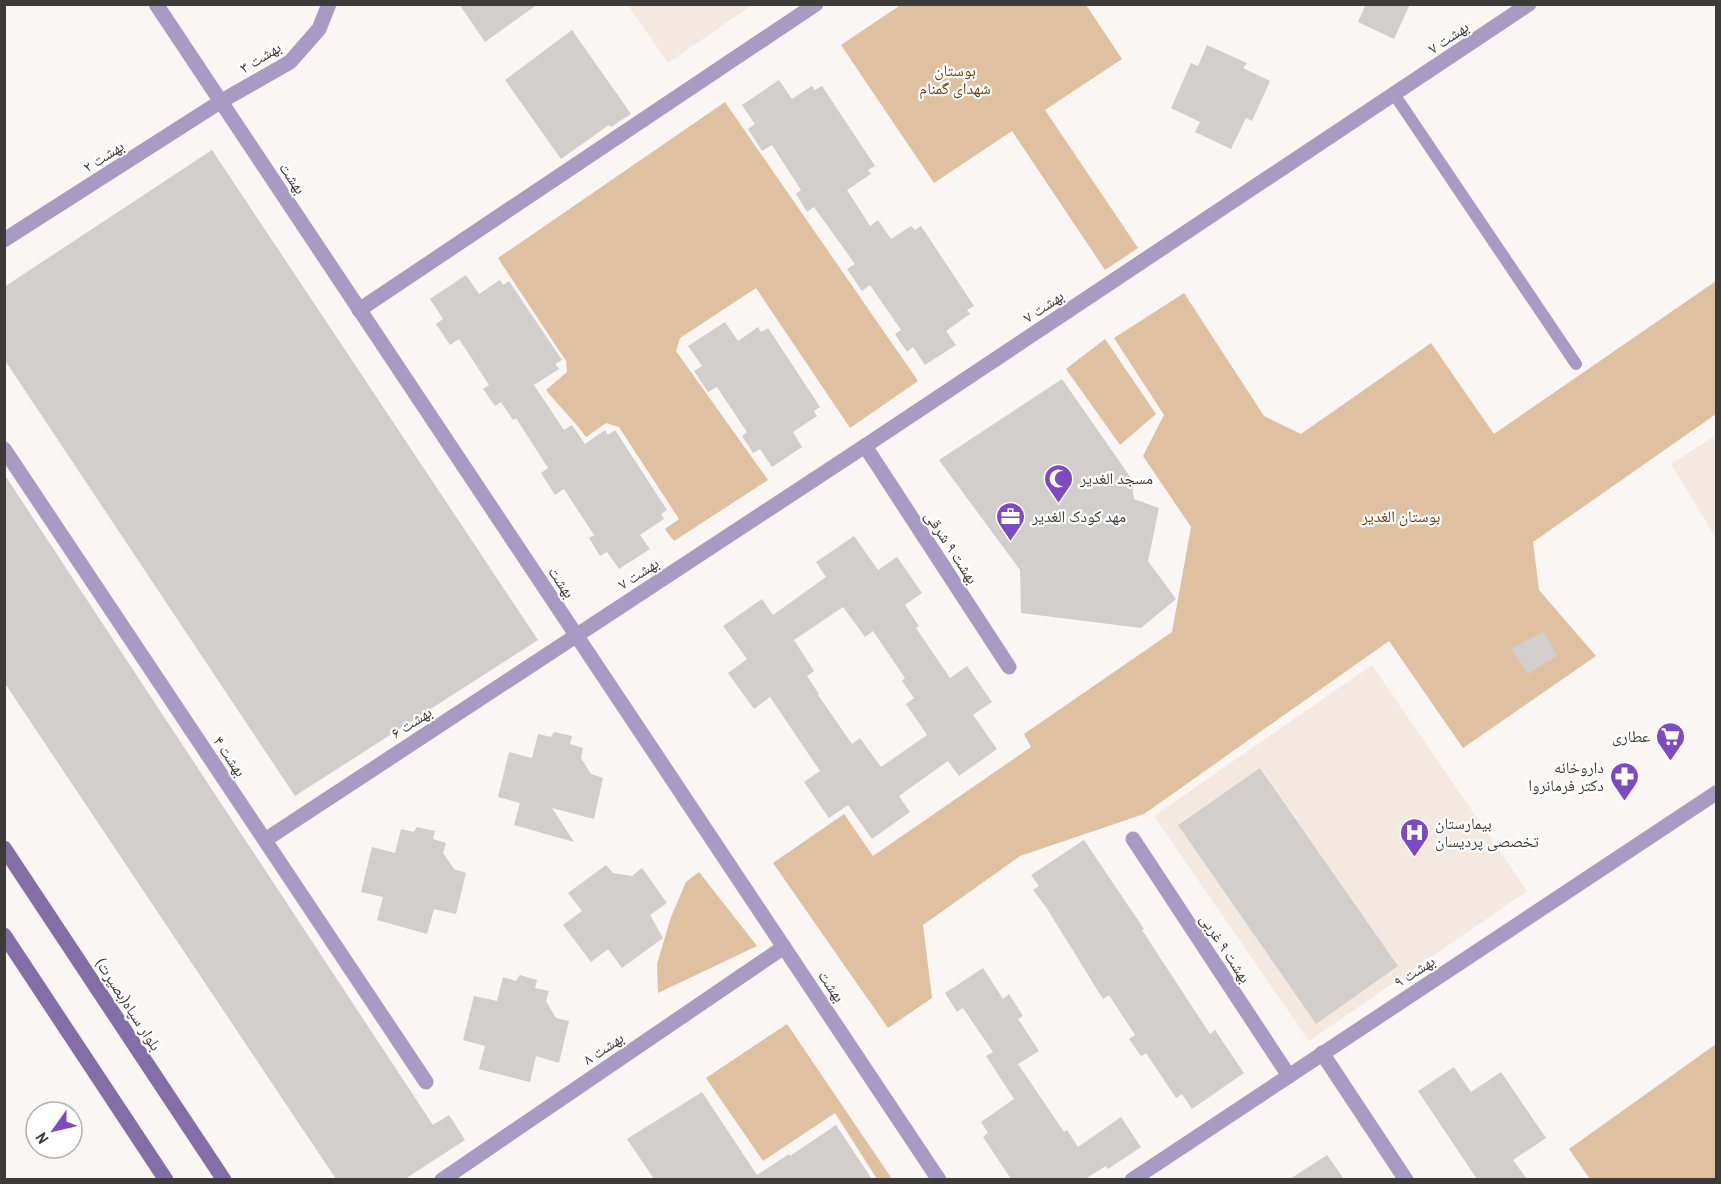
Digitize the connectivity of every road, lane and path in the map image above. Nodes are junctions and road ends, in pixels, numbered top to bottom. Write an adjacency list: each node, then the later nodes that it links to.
1 (156, 4): 6 (street, بهشت)
2 (329, 4): 6 (street, بهشت ۳)
3 (816, 4): 8 (street)
4 (1528, 4): 5 (street, بهشت ۷)
5 (1394, 94): 9 (lane); 10 (street, بهشت ۷)
6 (220, 102): 7 (street, بهشت ۲); 8 (street, بهشت)
7 (4, 240)
8 (359, 310): 12 (street, بهشت)
9 (1576, 364)
10 (865, 446): 12 (street, بهشت ۷); 13 (street, بهشت ۹ شرقی)
11 (4, 449): 16 (street, بهشت ۴)
12 (576, 635): 16 (street, بهشت ۶); 19 (street, بهشت)
13 (1009, 667)
14 (1716, 793): 20 (street, بهشت ۹)
15 (1133, 839): 21 (street, بهشت ۹ غربی)
16 (265, 840): 22 (street, بهشت ۴)
17 (4, 848): 24 (main road, بلوار سپاه(بصیرت))
18 (4, 935): 23 (main road)
19 (784, 947): 25 (street, بهشت ۸); 26 (street, بهشت)
20 (1322, 1053): 21 (street, بهشت ۹); 28 (street)
21 (1289, 1076): 27 (street, بهشت ۹)
22 (426, 1082)
23 (166, 1179)
24 (224, 1179)
25 (442, 1179)
26 (939, 1179)
27 (1132, 1179)
28 (1406, 1179)

